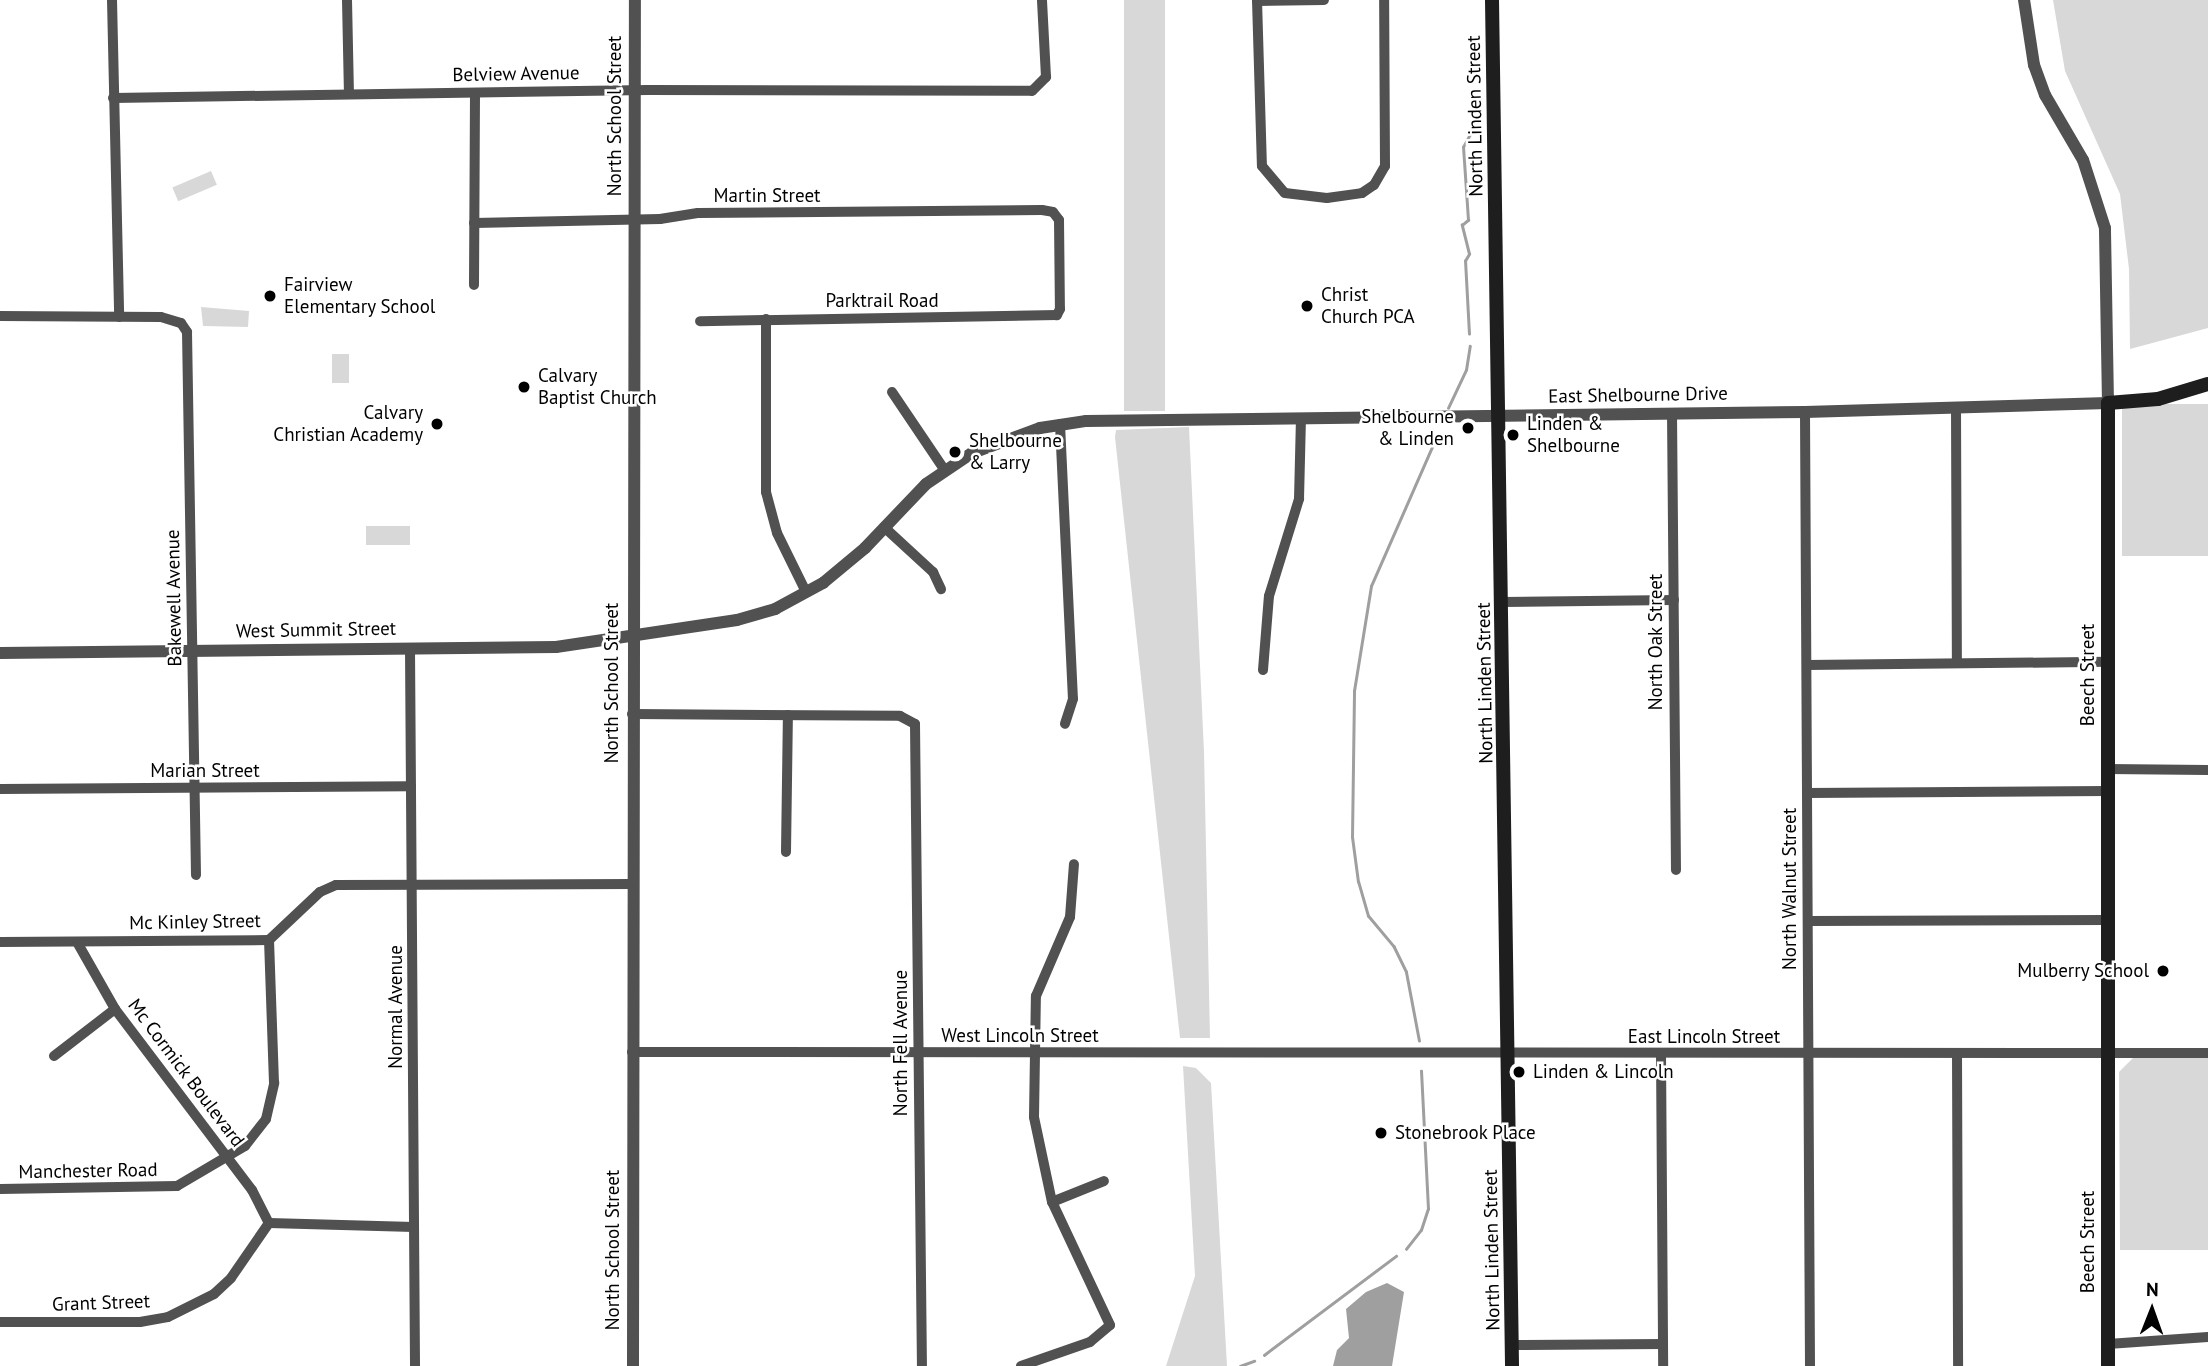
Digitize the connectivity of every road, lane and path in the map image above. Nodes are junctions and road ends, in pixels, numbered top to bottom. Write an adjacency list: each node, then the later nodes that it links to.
1 (112, 0): 13 (street)
2 (347, 0): 12 (street)
3 (635, 0): 10 (street, North School Street)
4 (1042, 0): 10 (street, Belview Avenue)
5 (1324, 0): 9 (street)
6 (1384, 0): 9 (street)
7 (1492, 0): 28 (main road, North Linden Street)
8 (2024, 0): 24 (street, Beech Street)
9 (1257, 1)
10 (635, 90): 11 (street, Belview Avenue); 14 (street, North School Street)
11 (475, 93): 12 (street, Belview Avenue); 15 (street)
12 (349, 94): 13 (street, Belview Avenue)
13 (113, 98): 19 (street)
14 (634, 219): 15 (street, Martin Street); 17 (street, Martin Street); 37 (street, North School Street)
15 (474, 223): 16 (street)
16 (474, 285)
17 (1060, 309): 20 (street, Parktrail Road)
18 (0, 316): 19 (street)
19 (119, 317): 39 (street, Bakewell Avenue)
20 (766, 319): 21 (street, Parktrail Road); 34 (street)
21 (700, 321)
22 (2208, 384): 24 (main road)
23 (892, 392): 31 (street)
24 (2108, 403): 25 (street, East Shelbourne Drive); 41 (main road, Beech Street)
25 (1956, 407): 26 (street, East Shelbourne Drive); 42 (street)
26 (1805, 412): 27 (street, East Shelbourne Drive); 43 (street, North Walnut Street)
27 (1672, 413): 28 (street, East Shelbourne Drive); 35 (street, North Oak Street)
28 (1500, 416): 29 (street, East Shelbourne Drive); 36 (main road, North Linden Street)
29 (1301, 419): 30 (street, East Shelbourne Drive); 44 (street)
30 (1060, 424): 31 (street, East Shelbourne Drive); 47 (street)
31 (944, 469): 32 (street, East Shelbourne Drive)
32 (884, 527): 33 (street); 34 (street, West Summit Street)
33 (941, 589)
34 (806, 592): 37 (street, West Summit Street)
35 (1674, 600): 36 (street); 57 (street, North Oak Street)
36 (1503, 602): 75 (main road, North Linden Street)
37 (631, 635): 38 (street, West Summit Street); 45 (street, North School Street)
38 (410, 649): 39 (street, West Summit Street); 50 (street, Normal Avenue)
39 (192, 651): 40 (street, West Summit Street); 51 (street, Bakewell Avenue)
40 (0, 653)
41 (2107, 662): 42 (street); 48 (main road, Beech Street)
42 (1957, 663): 43 (street)
43 (1807, 664): 54 (street, North Walnut Street)
44 (1263, 670)
45 (632, 714): 46 (street); 59 (street, North School Street)
46 (788, 715): 55 (street); 72 (street, North Fell Avenue)
47 (1065, 724)
48 (2107, 769): 49 (street); 53 (main road, Beech Street)
49 (2208, 770)
50 (411, 786): 51 (street, Marian Street); 60 (street, Normal Avenue)
51 (195, 788): 52 (street, Marian Street); 58 (street, Bakewell Avenue)
52 (0, 789)
53 (2107, 791): 54 (street); 61 (main road, Beech Street)
54 (1807, 793): 62 (street, North Walnut Street)
55 (786, 852)
56 (1074, 864): 68 (street)
57 (1676, 870)
58 (196, 875)
59 (632, 884): 60 (street, Mc Kinley Street); 67 (street, North School Street)
60 (413, 885): 63 (street, Mc Kinley Street); 83 (street, Normal Avenue)
61 (2107, 920): 62 (street); 70 (main road, Beech Street)
62 (1808, 921): 74 (street, North Walnut Street)
63 (269, 940): 65 (street, Mc Kinley Street); 78 (street, Manchester Road)
64 (0, 942): 65 (street, Mc Kinley Street)
65 (77, 942): 66 (street, Mc Cormick Boulevard)
66 (115, 1009): 77 (street); 78 (street, Mc Cormick Boulevard)
67 (632, 1052): 72 (street, West Lincoln Street); 90 (street, North School Street)
68 (1033, 1053): 72 (street, West Lincoln Street); 73 (street, West Lincoln Street); 81 (street)
69 (1957, 1053): 70 (street, East Lincoln Street); 74 (street, East Lincoln Street); 96 (street)
70 (2107, 1053): 71 (street, East Lincoln Street); 87 (main road, Beech Street)
71 (2208, 1053)
72 (919, 1054): 91 (street, North Fell Avenue)
73 (1199, 1054): 75 (street, East Lincoln Street)
74 (1808, 1054): 76 (street, East Lincoln Street); 95 (street, North Walnut Street)
75 (1508, 1055): 76 (street, East Lincoln Street); 88 (main road, North Linden Street)
76 (1661, 1055): 86 (street)
77 (54, 1056)
78 (228, 1158): 80 (street, Manchester Road); 82 (street, Mc Cormick Boulevard)
79 (1104, 1181): 81 (street)
80 (0, 1189)
81 (1052, 1202): 92 (street)
82 (269, 1223): 83 (street); 84 (street, Grant Street)
83 (414, 1227): 89 (street, Normal Avenue)
84 (0, 1322)
85 (2208, 1337): 87 (street)
86 (1663, 1344): 88 (street); 94 (street)
87 (2108, 1344): 97 (main road, Beech Street)
88 (1512, 1345): 93 (main road, North Linden Street)
89 (415, 1366)
90 (632, 1366)
91 (922, 1366)
92 (1021, 1366)
93 (1512, 1366)
94 (1663, 1366)
95 (1810, 1366)
96 (1958, 1366)
97 (2108, 1366)

